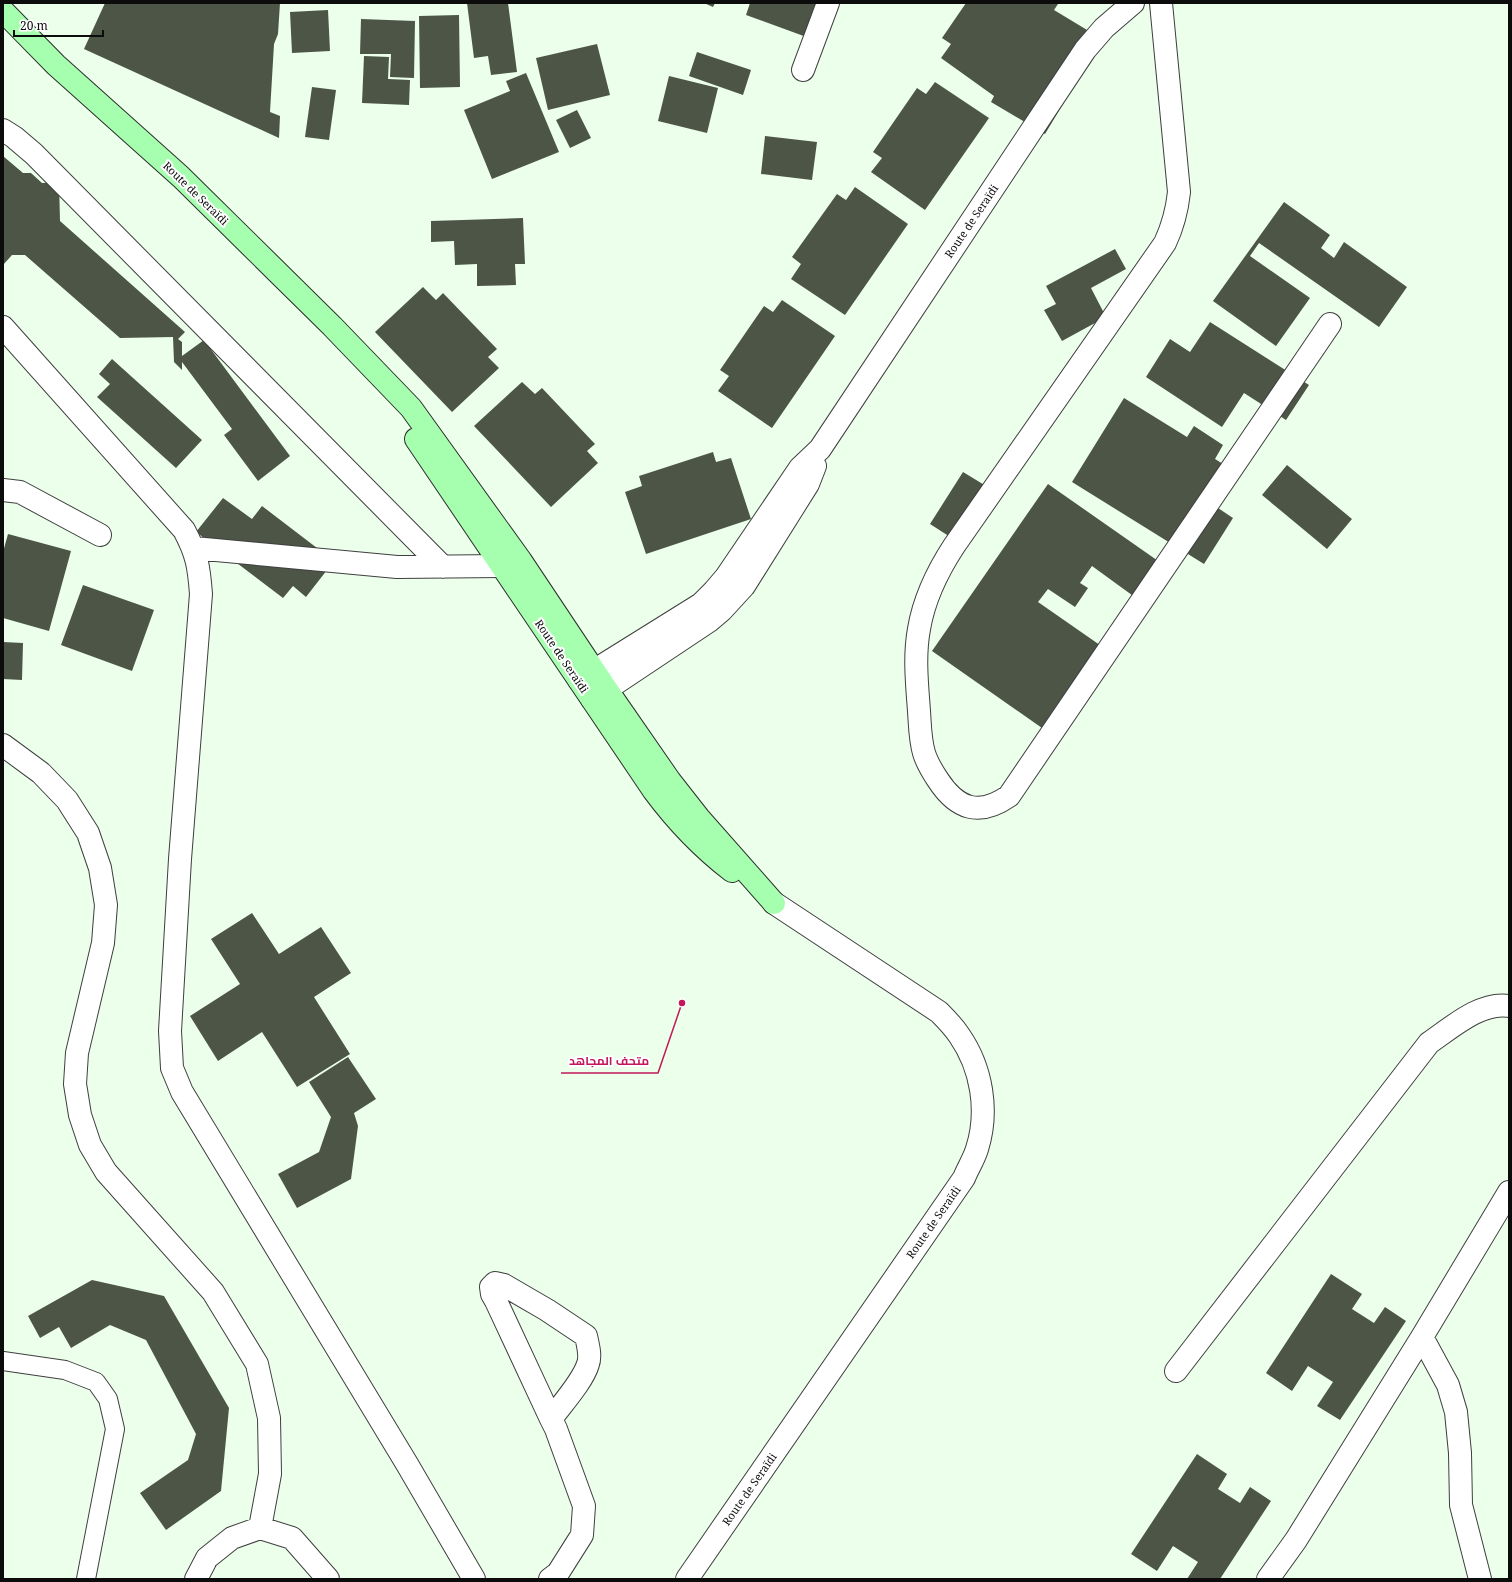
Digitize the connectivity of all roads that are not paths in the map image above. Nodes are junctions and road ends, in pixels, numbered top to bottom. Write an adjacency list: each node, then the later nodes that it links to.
1 (828, 3): 5 (street)
2 (1133, 3): 10 (street, Route de Seraïdi)
3 (1161, 3): 7 (street)
4 (3, 11): 9 (main road, Route de Seraïdi)
5 (803, 70)
6 (3, 130): 15 (street)
7 (1330, 324)
8 (3, 327): 13 (street)
9 (385, 380): 14 (main road, Route de Seraïdi); 16 (main road, Route de Seraïdi)
10 (820, 449): 16 (street); 17 (street)
11 (3, 490): 12 (street)
12 (100, 535)
13 (194, 548): 15 (street); 30 (street)
14 (502, 566): 15 (street); 16 (main road, Route de Seraïdi)
15 (443, 567)
16 (587, 676): 17 (main road, Route de Seraïdi)
17 (599, 695): 19 (main road, Route de Seraïdi)
18 (3, 745): 26 (street)
19 (774, 903): 32 (street, Route de Seraïdi)
20 (1509, 1006): 24 (street)
21 (1509, 1192): 22 (street)
22 (1422, 1337): 33 (street); 34 (street)
23 (3, 1360): 27 (lane)
24 (1176, 1371)
25 (551, 1419): 25 (street); 31 (street)
26 (260, 1528): 28 (street); 29 (street)
27 (86, 1579)
28 (196, 1579)
29 (328, 1579)
30 (474, 1579)
31 (550, 1579)
32 (687, 1579)
33 (1268, 1579)
34 (1480, 1579)

